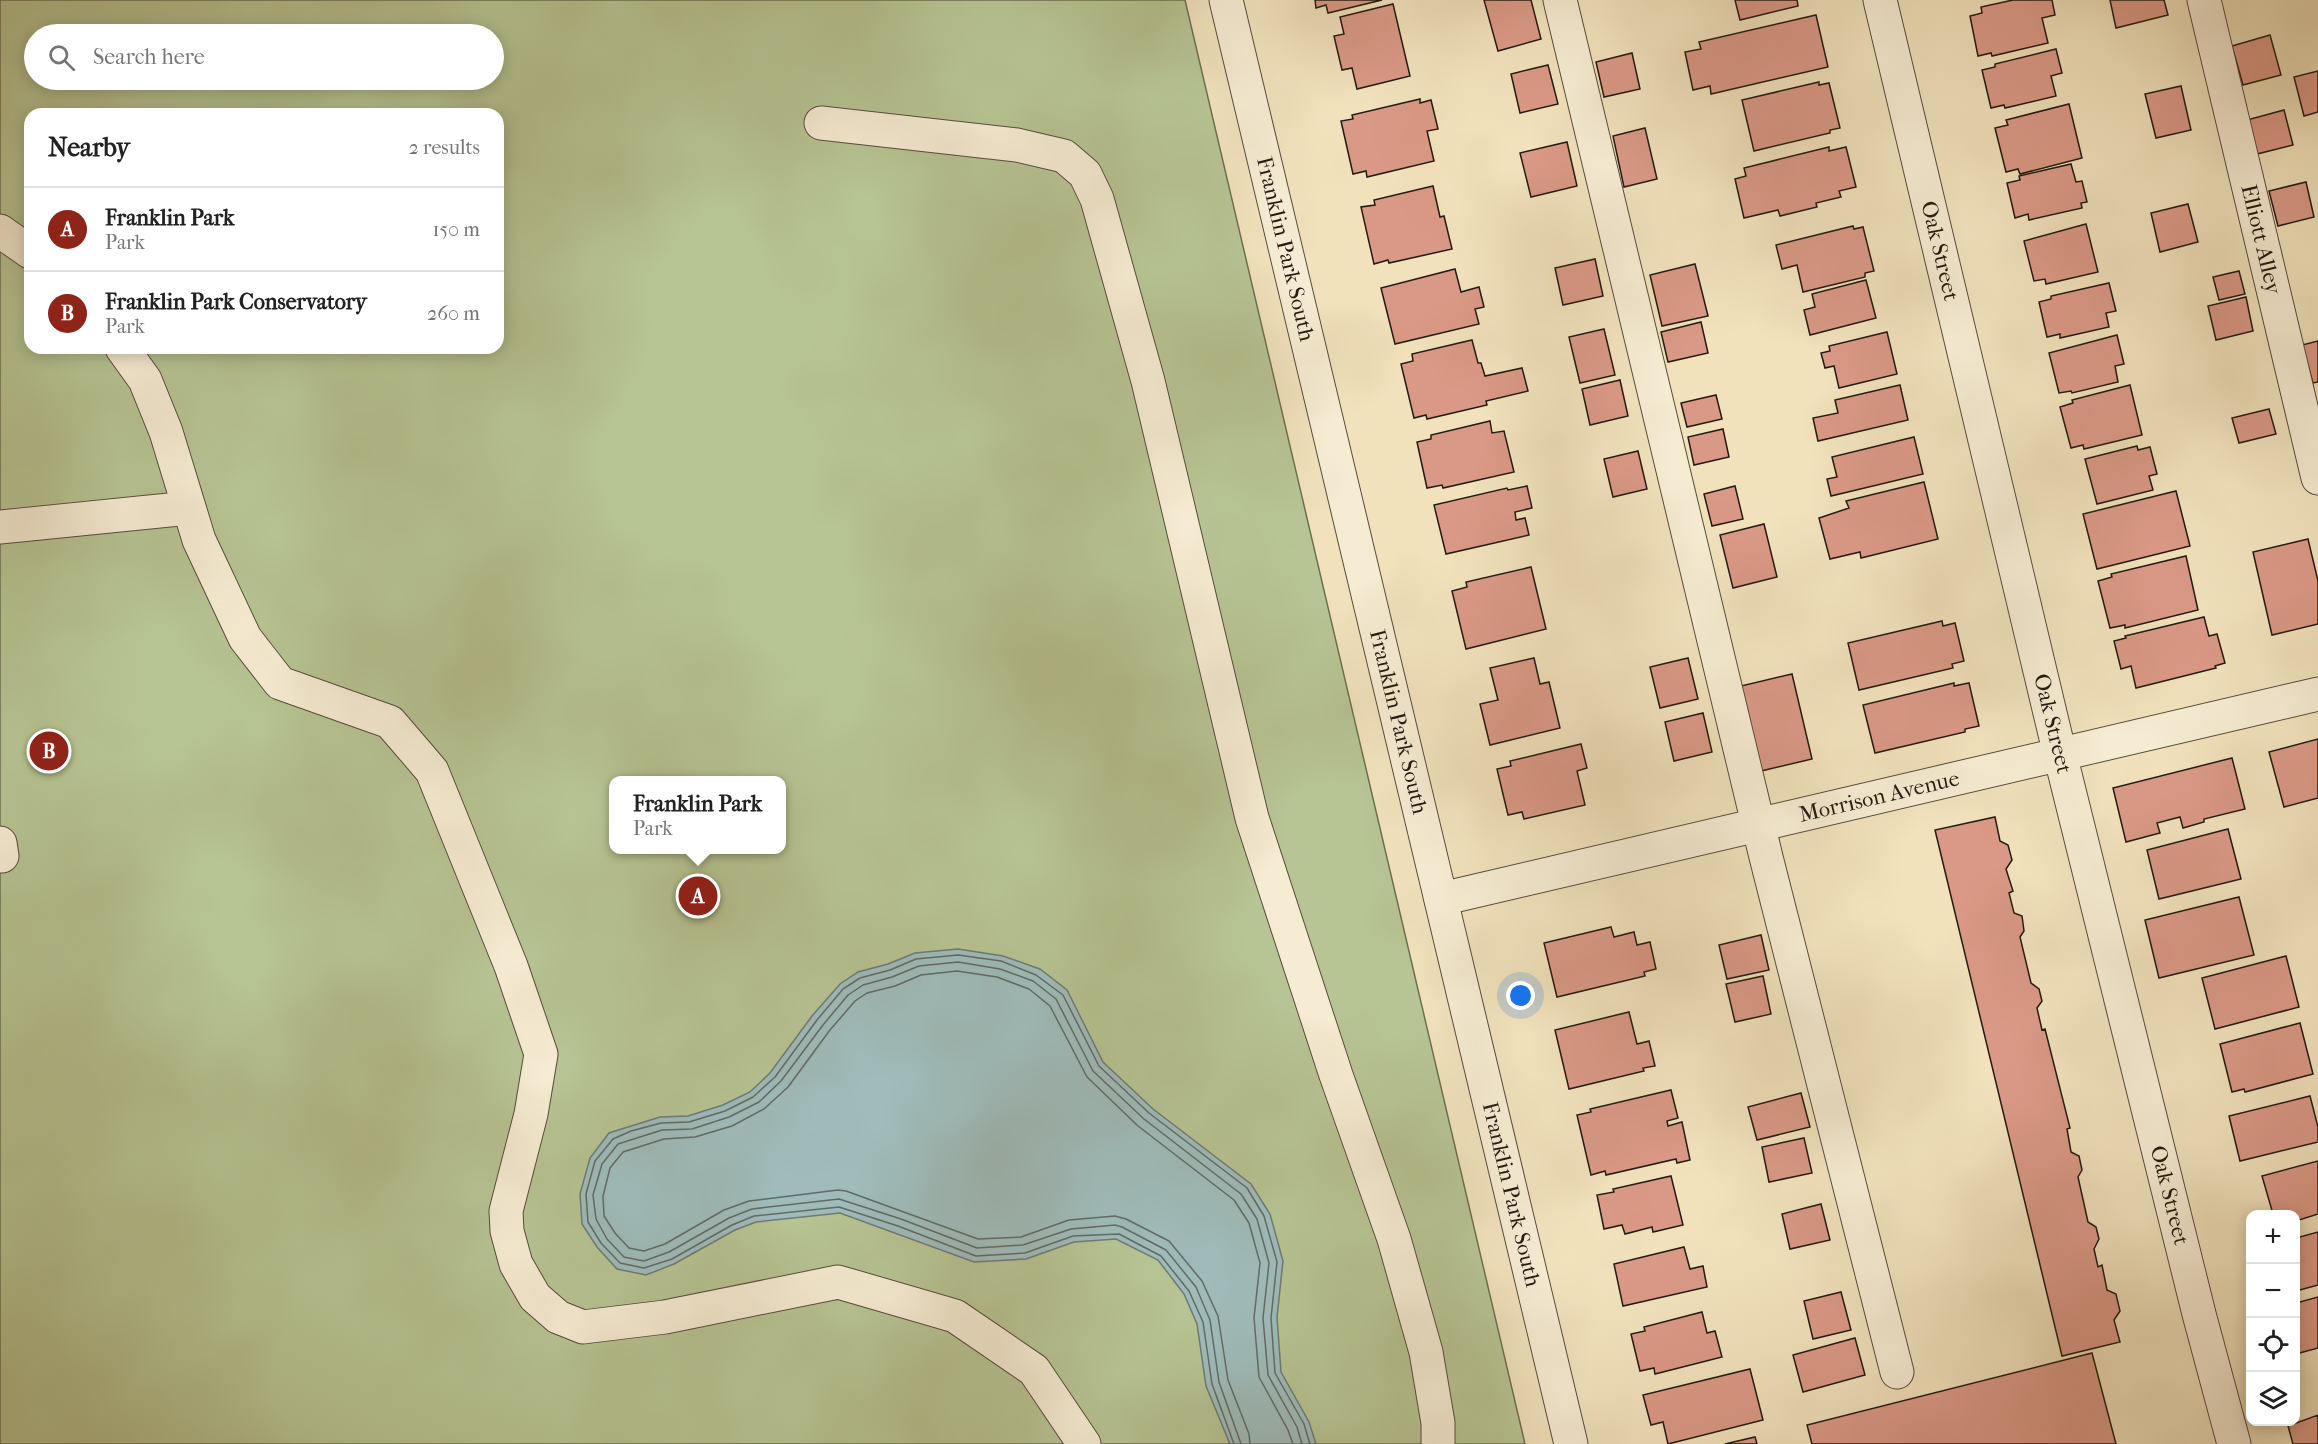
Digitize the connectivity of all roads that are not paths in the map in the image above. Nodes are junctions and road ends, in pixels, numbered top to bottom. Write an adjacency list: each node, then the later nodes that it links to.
1 (1226, 0): 15 (street, Franklin Park South)
2 (1560, 0): 14 (street)
3 (1880, 0): 13 (street, Oak Street)
4 (2204, 0): 9 (street, Elliott Alley)
5 (821, 123): 18 (street)
6 (0, 231): 7 (street)
7 (24, 248)
8 (126, 354): 10 (street)
9 (2318, 478)
10 (189, 508): 11 (street); 17 (street)
11 (0, 527)
12 (2318, 694): 13 (street, Morrison Avenue)
13 (2060, 754): 14 (street, Morrison Avenue); 20 (street, Oak Street)
14 (1759, 826): 15 (street, Morrison Avenue); 16 (street)
15 (1441, 899): 19 (street, Franklin Park South)
16 (1897, 1372)
17 (1083, 1444)
18 (1438, 1444)
19 (1571, 1444)
20 (2234, 1444)

